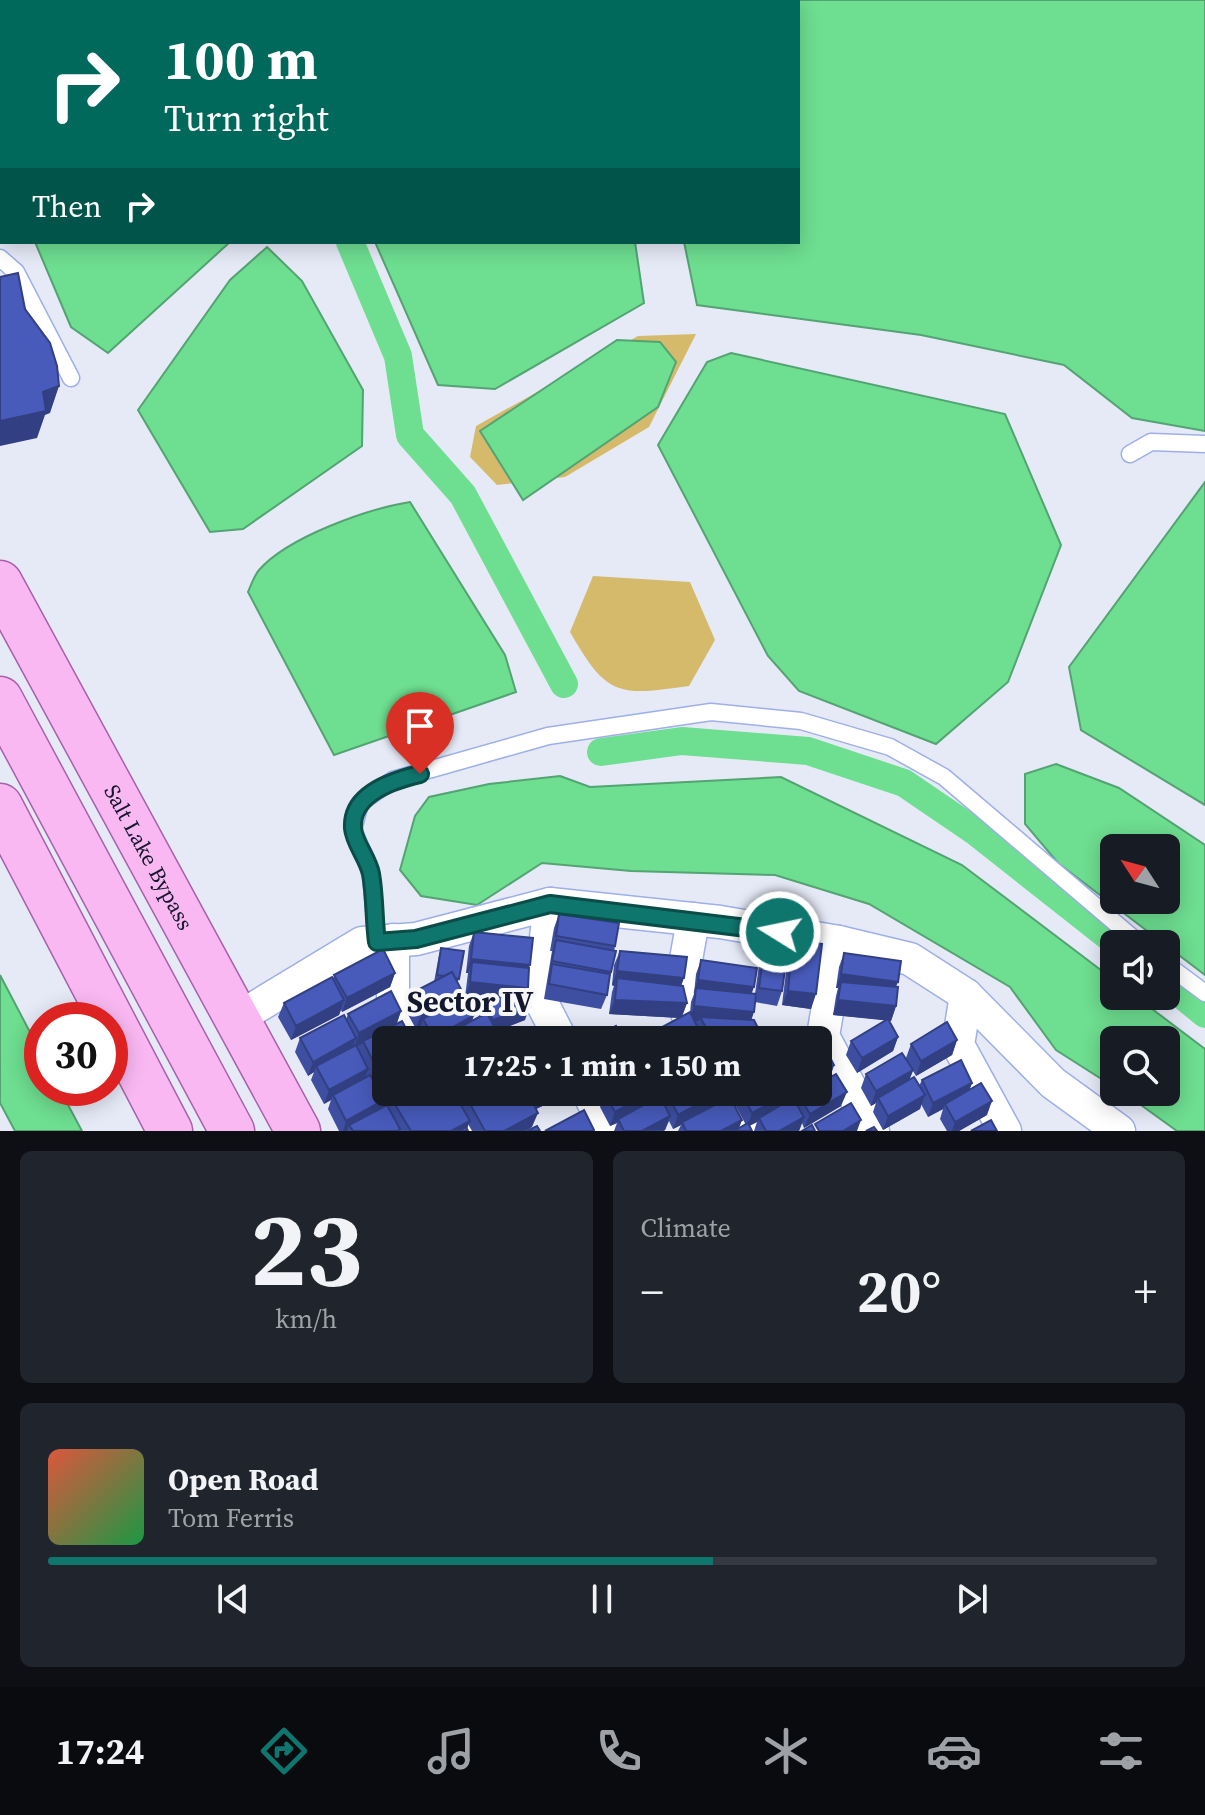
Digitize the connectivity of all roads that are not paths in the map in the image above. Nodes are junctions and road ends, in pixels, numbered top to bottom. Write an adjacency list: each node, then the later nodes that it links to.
1 (0, 258): 2 (lane)
2 (71, 378)
3 (1205, 444): 4 (lane)
4 (1130, 454)
5 (0, 583): 16 (main road, Salt Lake Bypass)
6 (0, 699): 24 (main road)
7 (0, 806): 23 (main road)
8 (550, 904): 9 (street); 11 (street); 18 (street)
9 (693, 919): 12 (street); 19 (street)
10 (1124, 930): 11 (lane)
11 (385, 941): 16 (street); 17 (street)
12 (839, 942): 15 (street); 29 (street)
13 (1180, 974): 14 (lane)
14 (1205, 993)
15 (966, 995): 30 (street); 31 (street)
16 (238, 1018): 25 (main road, Salt Lake Bypass)
17 (407, 1026)
18 (554, 1026)
19 (692, 1026)
20 (452, 1106): 26 (street)
21 (595, 1106): 27 (street)
22 (736, 1106): 28 (street)
23 (167, 1130)
24 (232, 1131)
25 (298, 1131)
26 (466, 1131)
27 (608, 1131)
28 (750, 1131)
29 (873, 1131)
30 (1005, 1131)
31 (1119, 1131)

